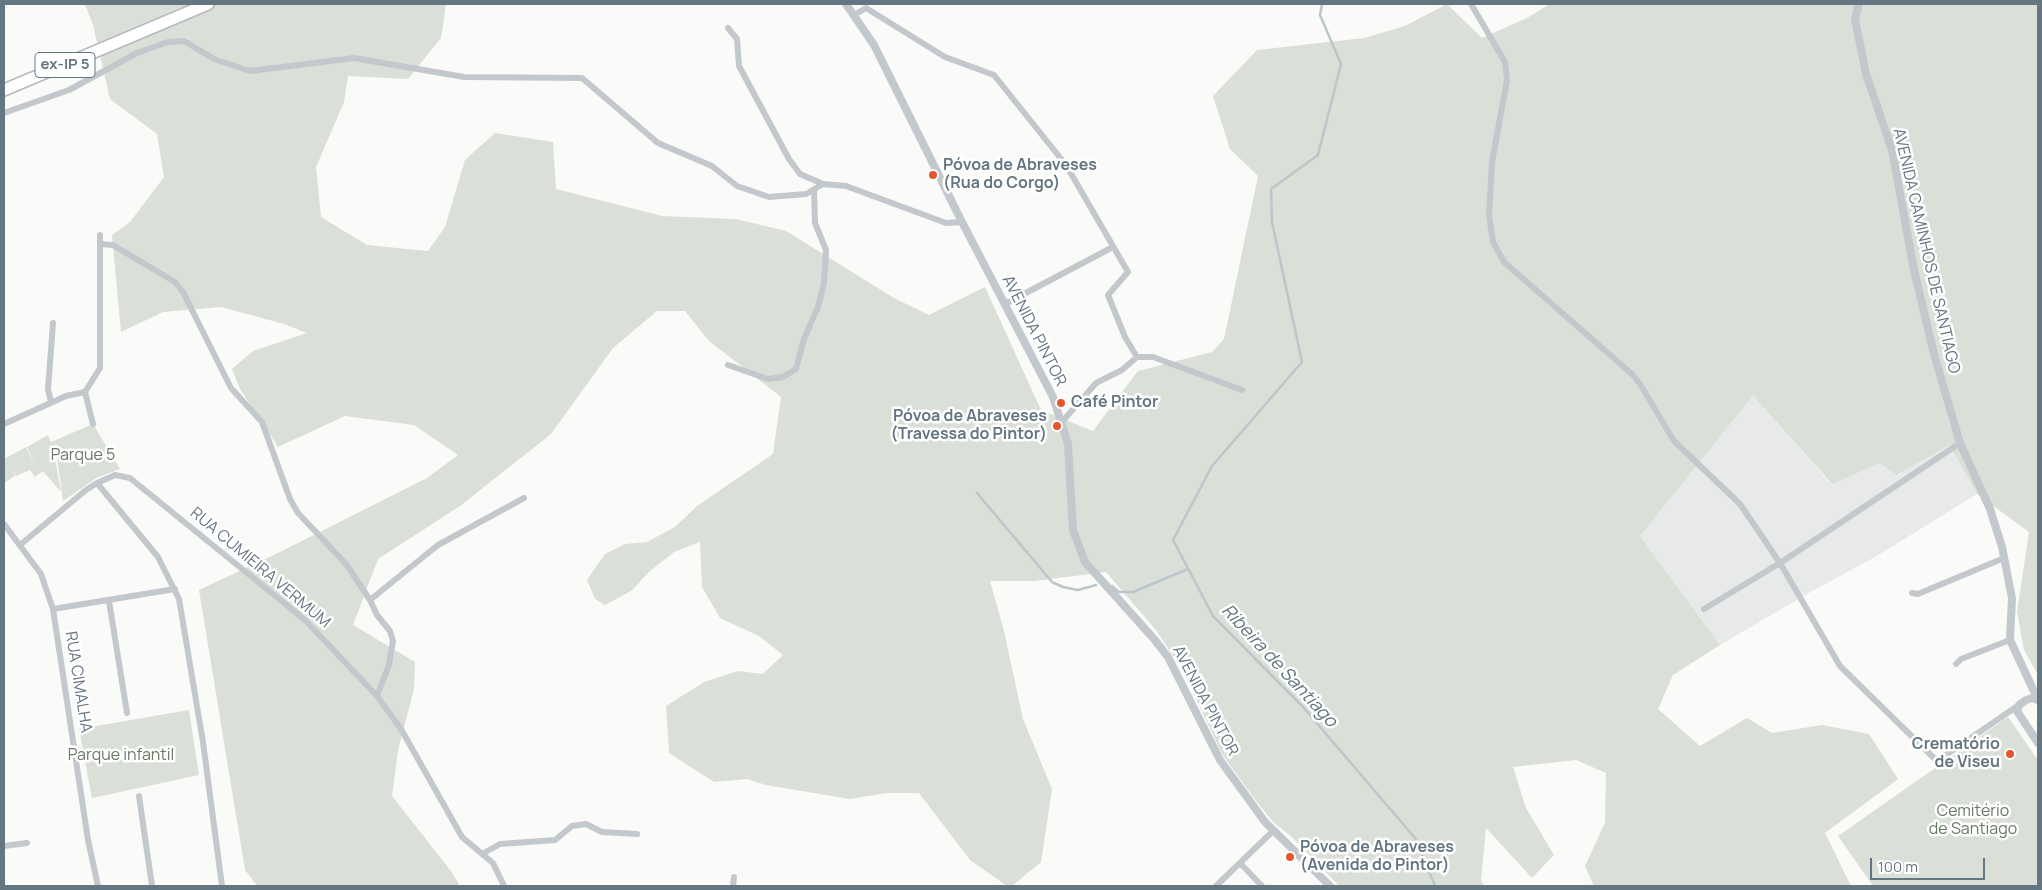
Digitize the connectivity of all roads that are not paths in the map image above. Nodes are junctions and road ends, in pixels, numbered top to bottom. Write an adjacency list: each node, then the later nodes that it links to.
1 (208, 4): 8 (highway, ex-IP 5)
2 (846, 4): 6 (street, AVENIDA PINTOR)
3 (1471, 4): 32 (street)
4 (1859, 4): 26 (street, AVENIDA CAMINHOS DE SANTIAGO)
5 (866, 6): 6 (street); 15 (street)
6 (854, 14): 12 (street, AVENIDA PINTOR)
7 (728, 28): 10 (street)
8 (6, 91)
9 (4, 113): 11 (street)
10 (823, 184): 11 (street); 12 (street)
11 (814, 190): 19 (street)
12 (962, 222): 16 (street, AVENIDA PINTOR)
13 (100, 235): 14 (street)
14 (100, 244): 21 (street); 35 (street)
15 (1113, 247): 16 (street); 18 (street)
16 (1005, 304): 23 (street, AVENIDA PINTOR)
17 (53, 323): 22 (street)
18 (1137, 356): 20 (street); 23 (street)
19 (728, 364)
20 (1242, 390)
21 (85, 392): 22 (street); 25 (street)
22 (51, 402): 24 (street)
23 (1062, 422): 47 (street, AVENIDA PINTOR)
24 (4, 424)
25 (93, 424)
26 (1960, 443): 31 (street, AVENIDA CAMINHOS DE SANTIAGO); 32 (street)
27 (97, 483): 30 (street, RUA CUMIEIRA VERMUM); 33 (street); 41 (street, RUA CUMIEIRA VERMUM)
28 (524, 498): 35 (street)
29 (4, 524): 30 (street, RUA CIMALHA)
30 (20, 545): 37 (street, RUA CIMALHA)
31 (2004, 558): 34 (street); 39 (street, AVENIDA CAMINHOS DE SANTIAGO)
32 (1780, 563): 38 (street); 43 (street)
33 (175, 589): 36 (street); 56 (street)
34 (1912, 593)
35 (370, 600): 41 (street)
36 (109, 601): 37 (street); 44 (street)
37 (53, 609): 54 (street, RUA CIMALHA)
38 (1704, 610)
39 (2010, 640): 40 (street); 42 (street, AVENIDA CAMINHOS DE SANTIAGO)
40 (1956, 664)
41 (378, 696): 51 (street, RUA CUMIEIRA VERMUM)
42 (2038, 700): 43 (street)
43 (2019, 705): 45 (street)
44 (127, 713)
45 (2038, 743)
46 (138, 796): 55 (street)
47 (1273, 831): 52 (street); 61 (street, AVENIDA PINTOR)
48 (638, 834): 51 (street)
49 (27, 843): 50 (street)
50 (4, 846)
51 (482, 854): 57 (street, RUA CUMIEIRA VERMUM)
52 (1240, 863): 59 (street); 60 (street)
53 (734, 876): 58 (street)
54 (98, 886)
55 (152, 886)
56 (222, 886)
57 (504, 886)
58 (733, 886)
59 (1216, 886)
60 (1262, 886)
61 (1330, 886)

